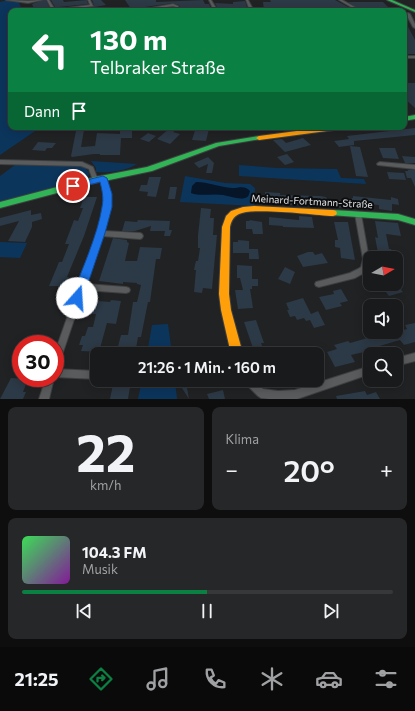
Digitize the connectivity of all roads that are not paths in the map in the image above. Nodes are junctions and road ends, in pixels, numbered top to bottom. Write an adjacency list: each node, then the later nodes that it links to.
1 (7, 0): 2 (street)
2 (41, 0)
3 (89, 0): 8 (street)
4 (340, 0): 11 (street)
5 (389, 0): 7 (street)
6 (409, 0): 7 (street)
7 (400, 4): 12 (street)
8 (76, 8)
9 (149, 8): 10 (street)
10 (177, 8)
11 (355, 8)
12 (405, 8)
13 (410, 12): 14 (street)
14 (415, 27)
15 (305, 130): 19 (street)
16 (0, 162): 19 (street)
17 (380, 164): 18 (street)
18 (415, 167)
19 (99, 179): 20 (street); 23 (street)
20 (0, 205)
21 (358, 214): 22 (street, Meinard-Fortmann-Straße); 25 (street); 29 (street, Meinard-Fortmann-Straße)
22 (415, 222)
23 (100, 233): 24 (street); 26 (street)
24 (140, 236)
25 (319, 284)
26 (81, 287): 27 (street); 28 (street)
27 (126, 290)
28 (64, 337)
29 (236, 347)
30 (415, 357): 31 (street)
31 (403, 360)
32 (363, 372): 37 (street)
33 (64, 373): 34 (street)
34 (90, 375)
35 (47, 387): 38 (street)
36 (254, 387): 37 (street)
37 (261, 396)
38 (44, 399)

